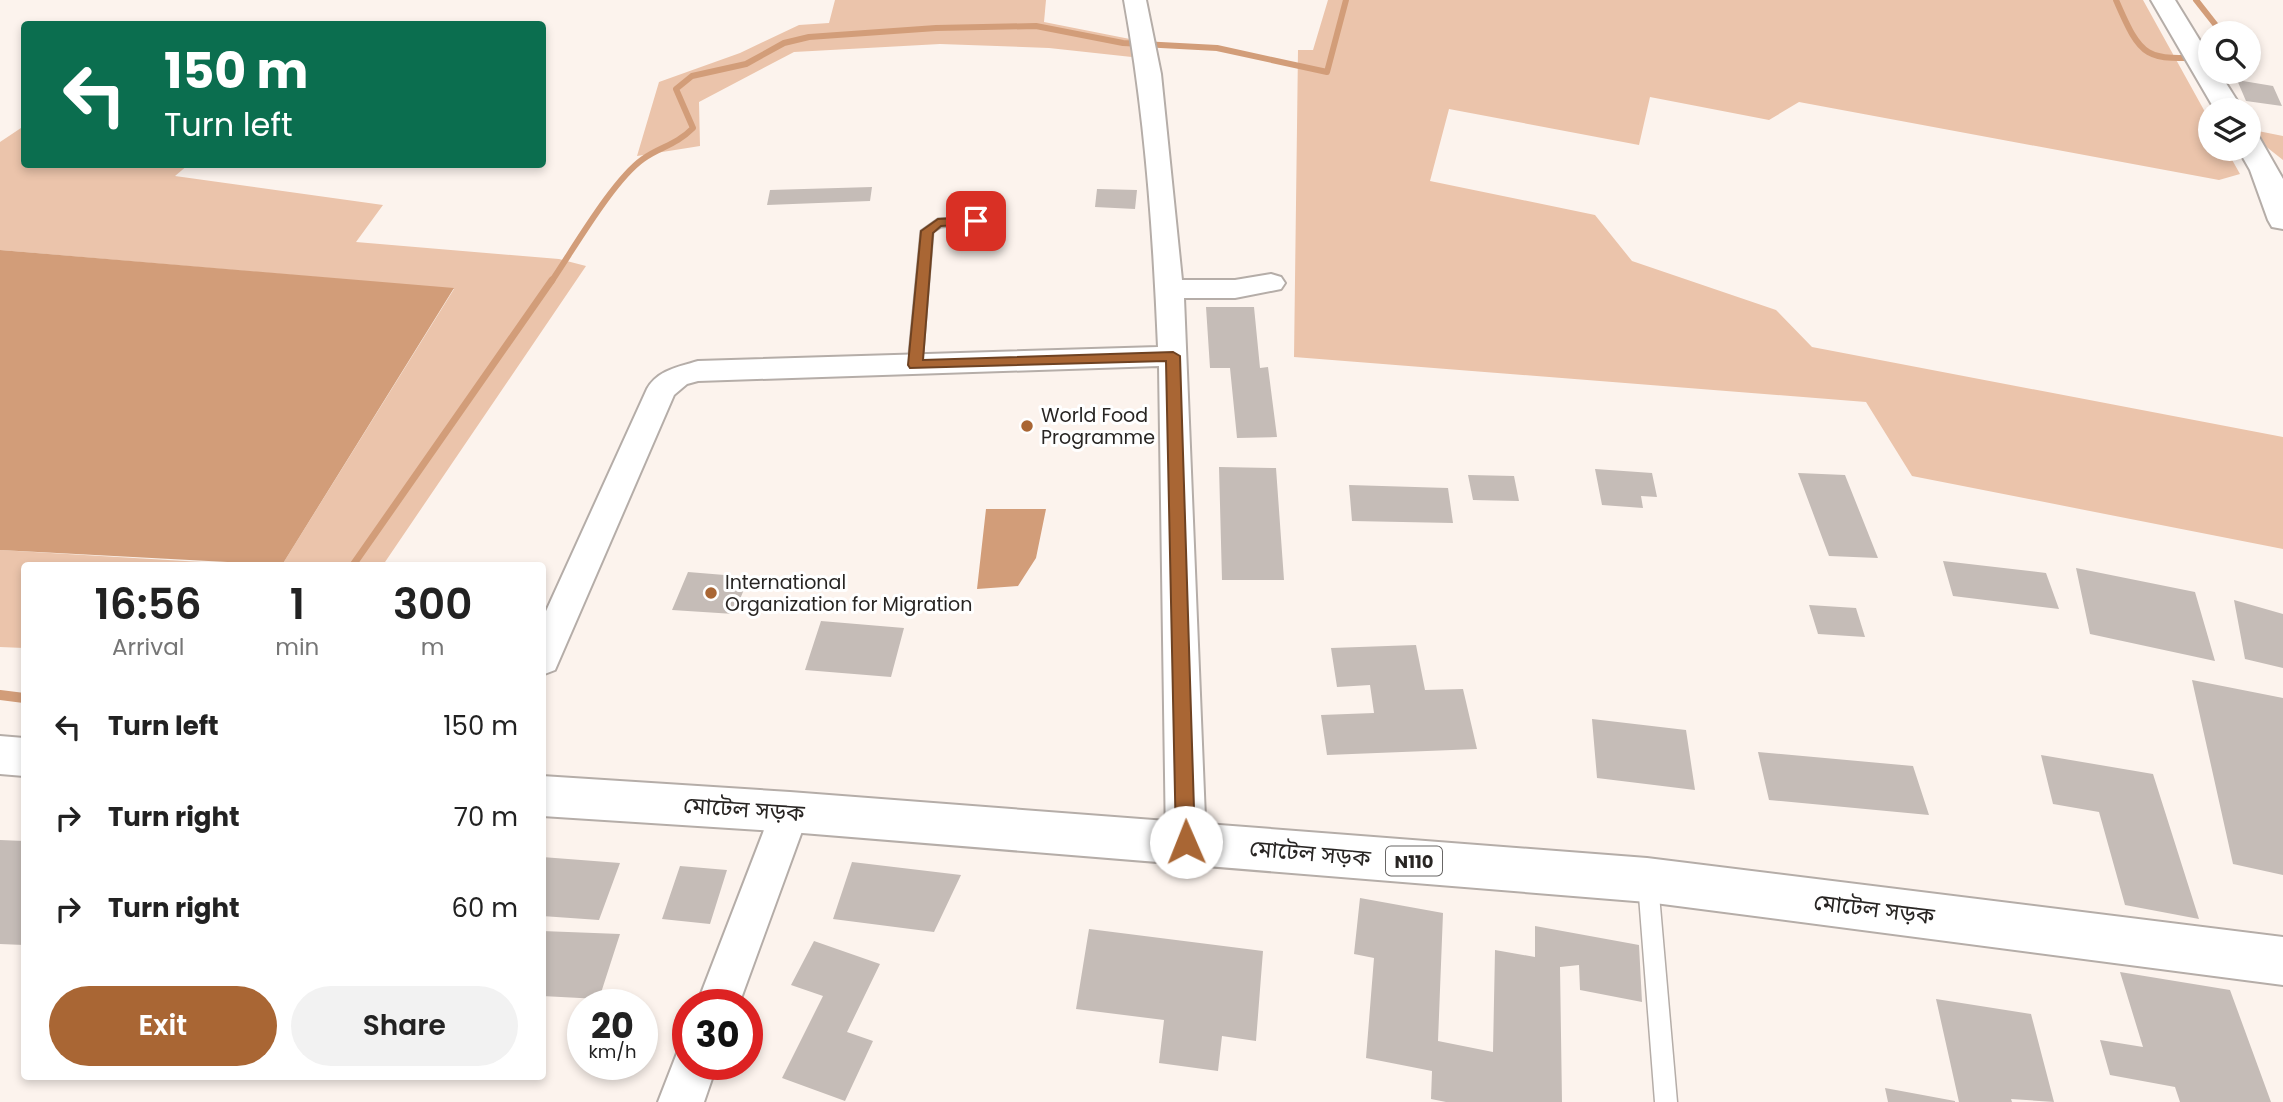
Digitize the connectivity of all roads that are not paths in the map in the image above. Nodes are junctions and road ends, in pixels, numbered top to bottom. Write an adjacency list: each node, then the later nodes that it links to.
1 (1135, 0): 8 (street)
2 (2163, 0): 3 (main road)
3 (2221, 98)
4 (2260, 161): 5 (main road)
5 (2283, 220)
6 (976, 221): 10 (lane)
7 (1271, 283): 8 (street)
8 (1170, 289): 9 (street)
9 (1173, 356): 10 (street); 16 (street)
10 (915, 365): 11 (street)
11 (546, 651)
12 (0, 755): 13 (main road)
13 (21, 757)
14 (546, 796): 15 (main road, মোটেল সড়ক / N110)
15 (790, 812): 16 (main road, মোটেল সড়ক / N110); 19 (street)
16 (1186, 842): 17 (main road, মোটেল সড়ক / N110)
17 (1647, 880): 18 (main road, মোটেল সড়ক / N110); 22 (lane)
18 (2283, 961)
19 (724, 989)
20 (689, 1080): 21 (street)
21 (681, 1102)
22 (1666, 1102)

